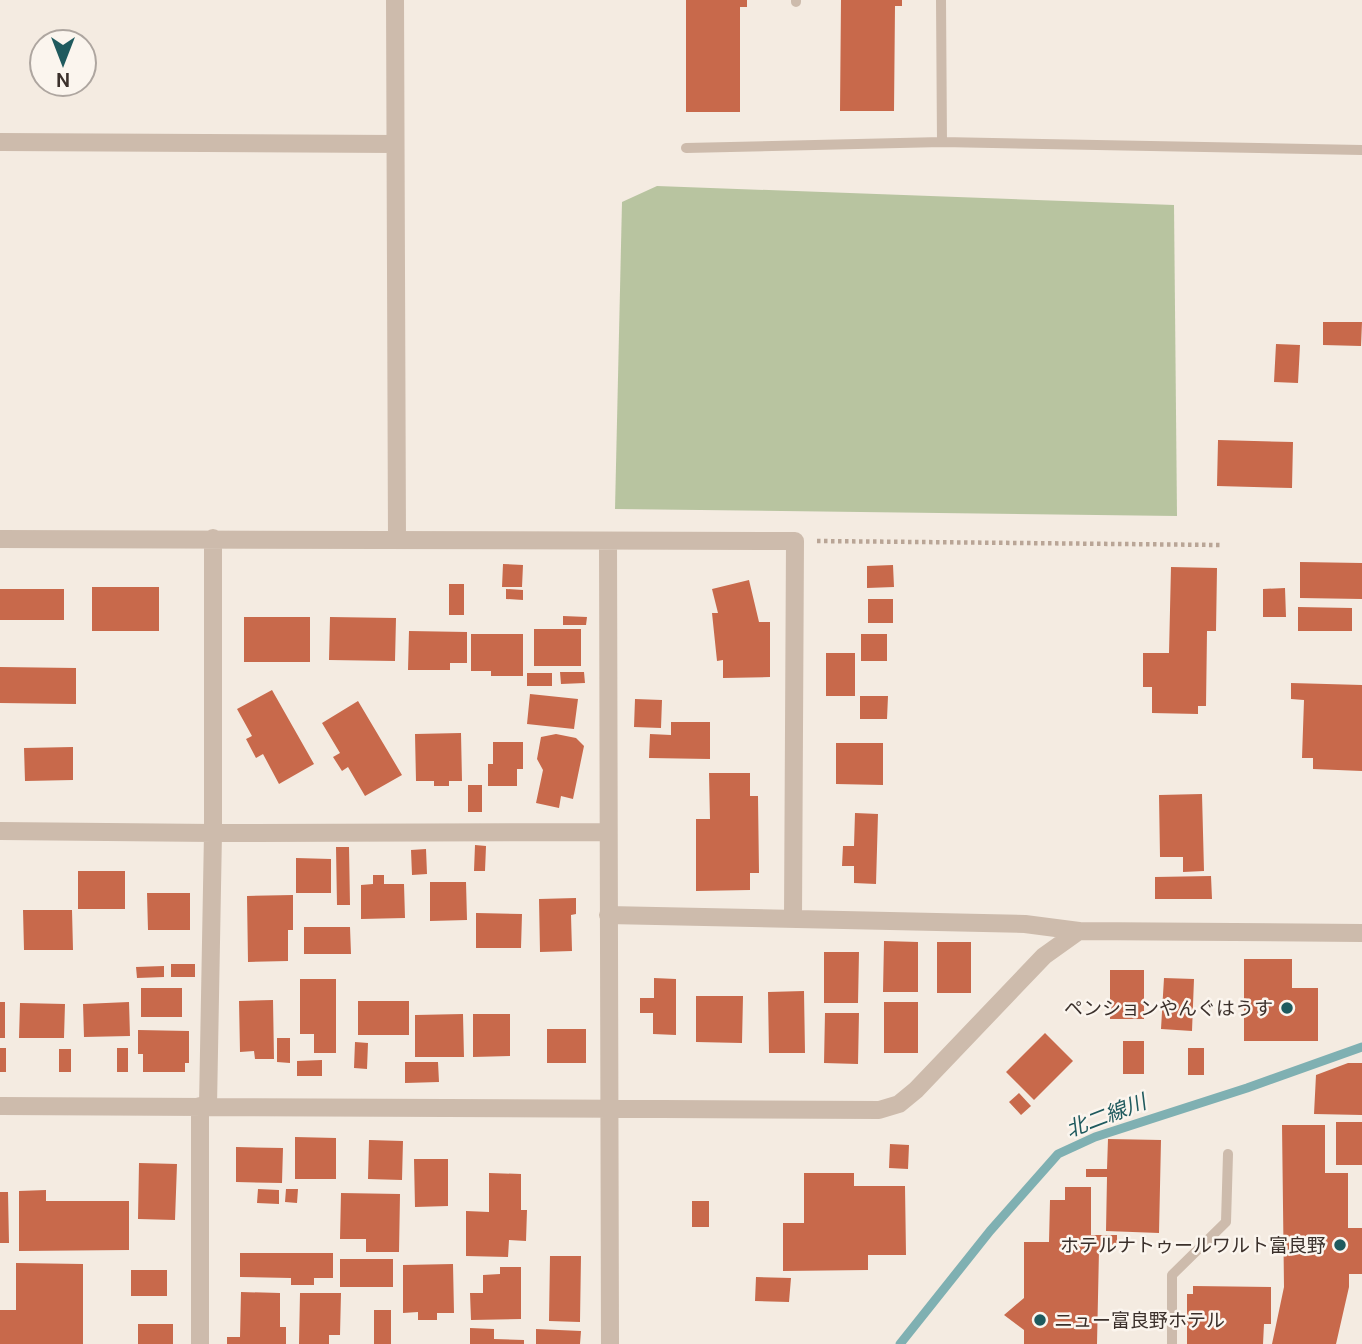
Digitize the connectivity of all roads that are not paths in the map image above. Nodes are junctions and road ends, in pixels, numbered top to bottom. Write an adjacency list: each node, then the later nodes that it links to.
1 (395, 0): 5 (street)
2 (941, 0): 4 (lane)
3 (0, 142): 5 (street)
4 (942, 142): 6 (lane); 7 (lane)
5 (395, 144): 10 (street)
6 (686, 148)
7 (1362, 150)
8 (213, 538): 9 (street); 10 (street); 14 (street)
9 (0, 539)
10 (397, 540): 11 (street)
11 (608, 542): 13 (street); 16 (street)
12 (0, 831): 14 (street)
13 (608, 832): 14 (street); 15 (street)
14 (213, 833): 20 (street)
15 (608, 915): 16 (street); 21 (street)
16 (793, 918): 17 (street)
17 (1079, 931): 18 (street); 21 (street)
18 (1362, 933)
19 (0, 1106): 20 (street)
20 (204, 1106): 21 (street); 23 (street)
21 (609, 1109): 24 (street)
22 (1228, 1154): 25 (lane)
23 (200, 1344)
24 (610, 1344)
25 (1172, 1344)

